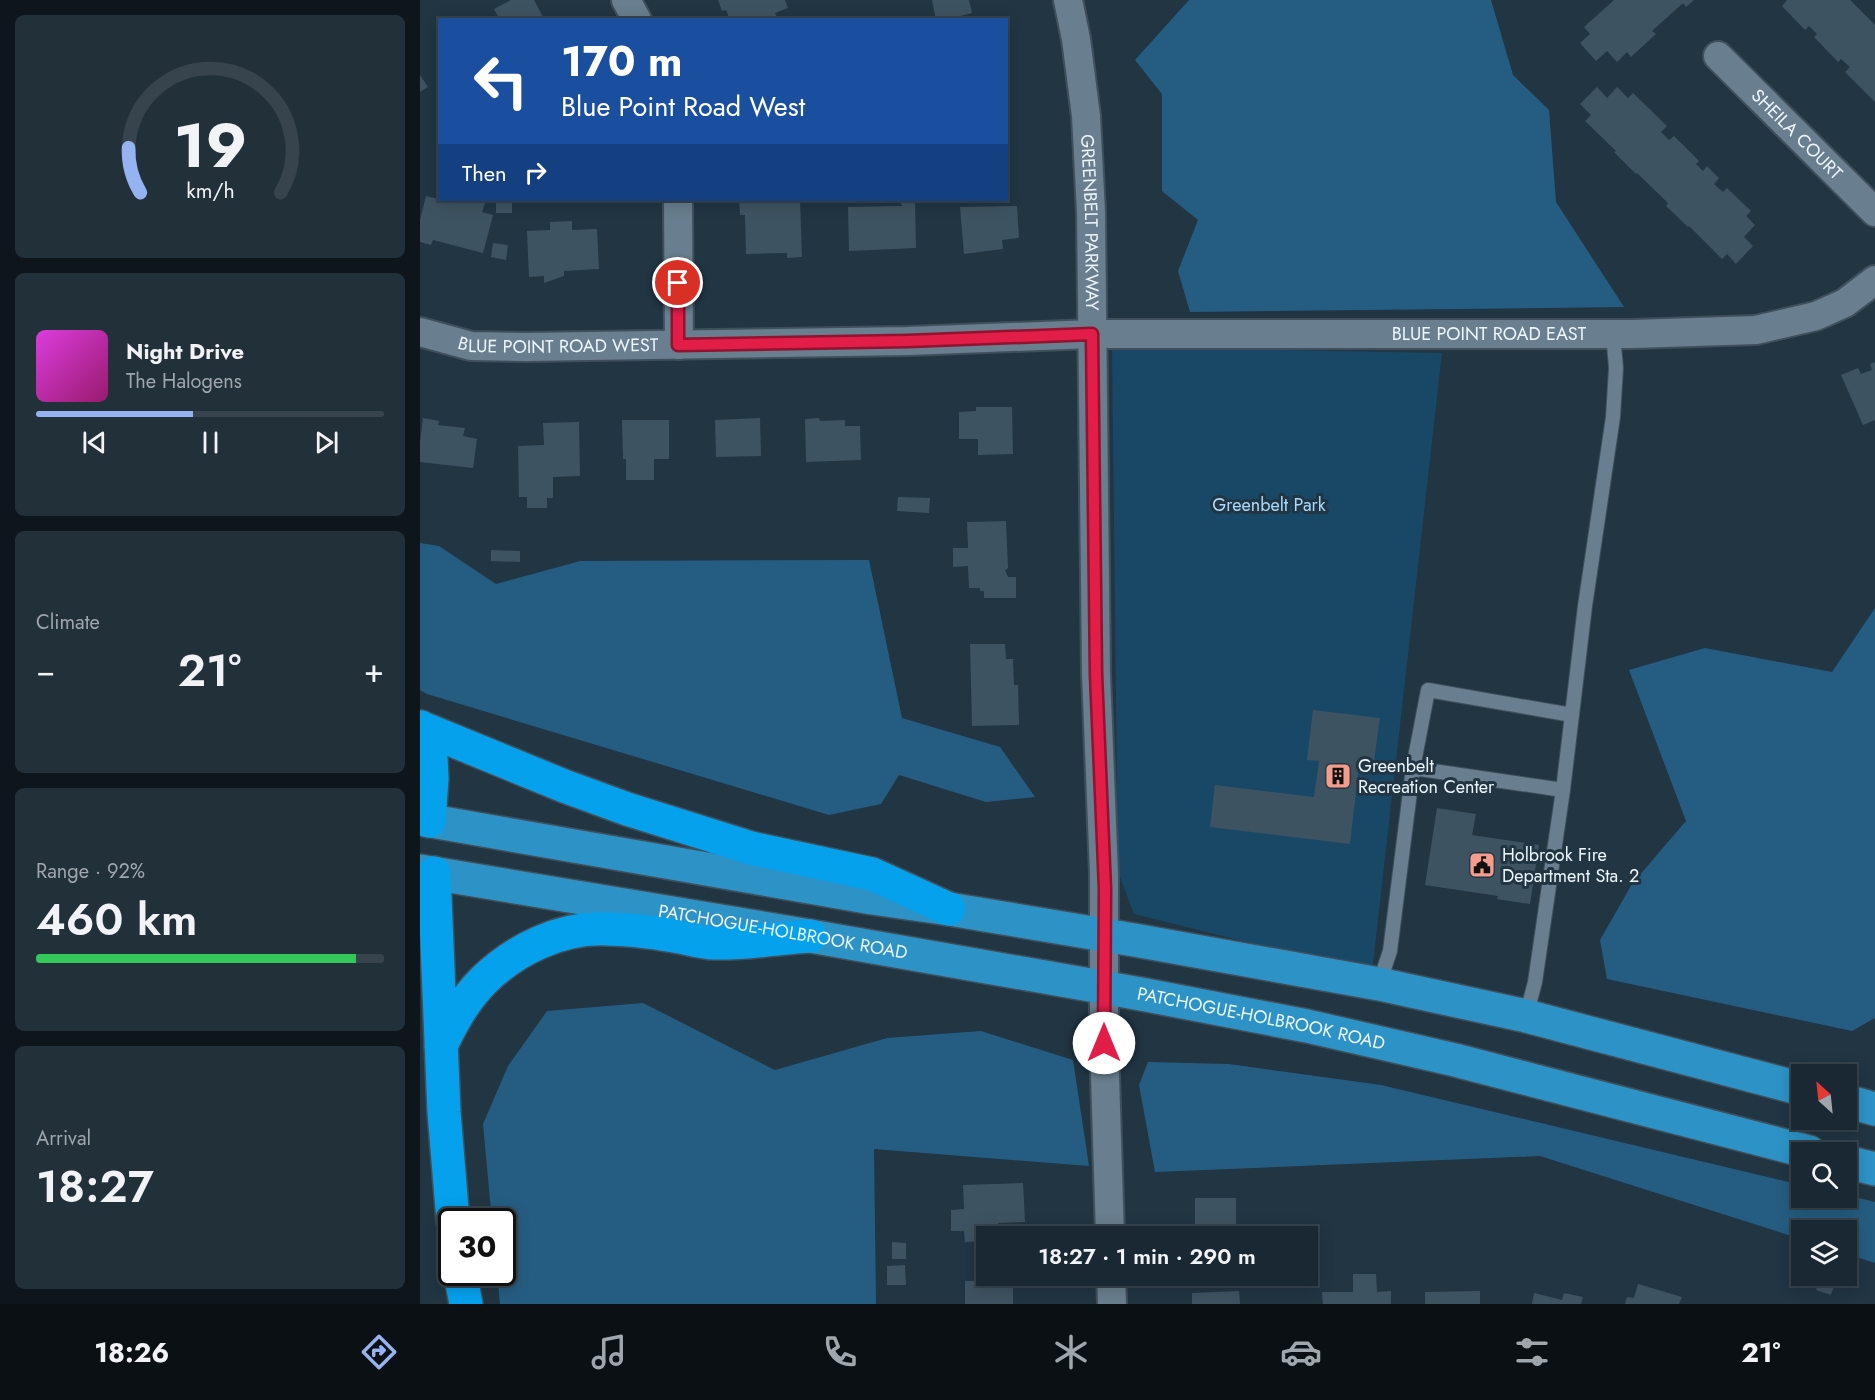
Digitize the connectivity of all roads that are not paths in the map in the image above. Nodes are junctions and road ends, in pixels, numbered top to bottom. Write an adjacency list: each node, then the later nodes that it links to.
1 (626, 0): 3 (street)
2 (1068, 0): 9 (street, GREENBELT PARKWAY)
3 (636, 18)
4 (1718, 56): 6 (street, SHEILA COURT)
5 (678, 201): 11 (street)
6 (1875, 212)
7 (1870, 291): 10 (street, BLUE POINT ROAD EAST)
8 (420, 332): 11 (street, BLUE POINT ROAD WEST)
9 (1092, 334): 10 (street, BLUE POINT ROAD EAST); 11 (street, BLUE POINT ROAD WEST); 19 (street, GREENBELT PARKWAY)
10 (1613, 334): 12 (lane)
11 (678, 345)
12 (1572, 715): 14 (lane); 15 (lane)
13 (420, 727): 16 (highway); 18 (highway)
14 (1413, 768): 15 (lane); 21 (lane)
15 (1563, 790): 23 (lane)
16 (425, 820): 17 (main road); 18 (main road)
17 (427, 872): 20 (main road, PATCHOGUE-HOLBROOK ROAD); 24 (highway)
18 (950, 909): 19 (main road)
19 (1104, 935): 21 (main road); 22 (street, GREENBELT PARKWAY)
20 (810, 936): 22 (main road, PATCHOGUE-HOLBROOK ROAD); 24 (highway)
21 (1379, 984): 23 (main road)
22 (1104, 989): 28 (main road, PATCHOGUE-HOLBROOK ROAD); 32 (street, GREENBELT PARKWAY)
23 (1526, 1016): 25 (main road)
24 (441, 1046): 31 (highway)
25 (1791, 1086)
26 (1857, 1104): 27 (main road)
27 (1875, 1109)
28 (1791, 1147)
29 (1857, 1165): 30 (main road)
30 (1875, 1169)
31 (452, 1208)
32 (1110, 1226)
33 (463, 1286): 35 (highway)
34 (1111, 1286): 36 (street)
35 (466, 1304)
36 (1112, 1304)

